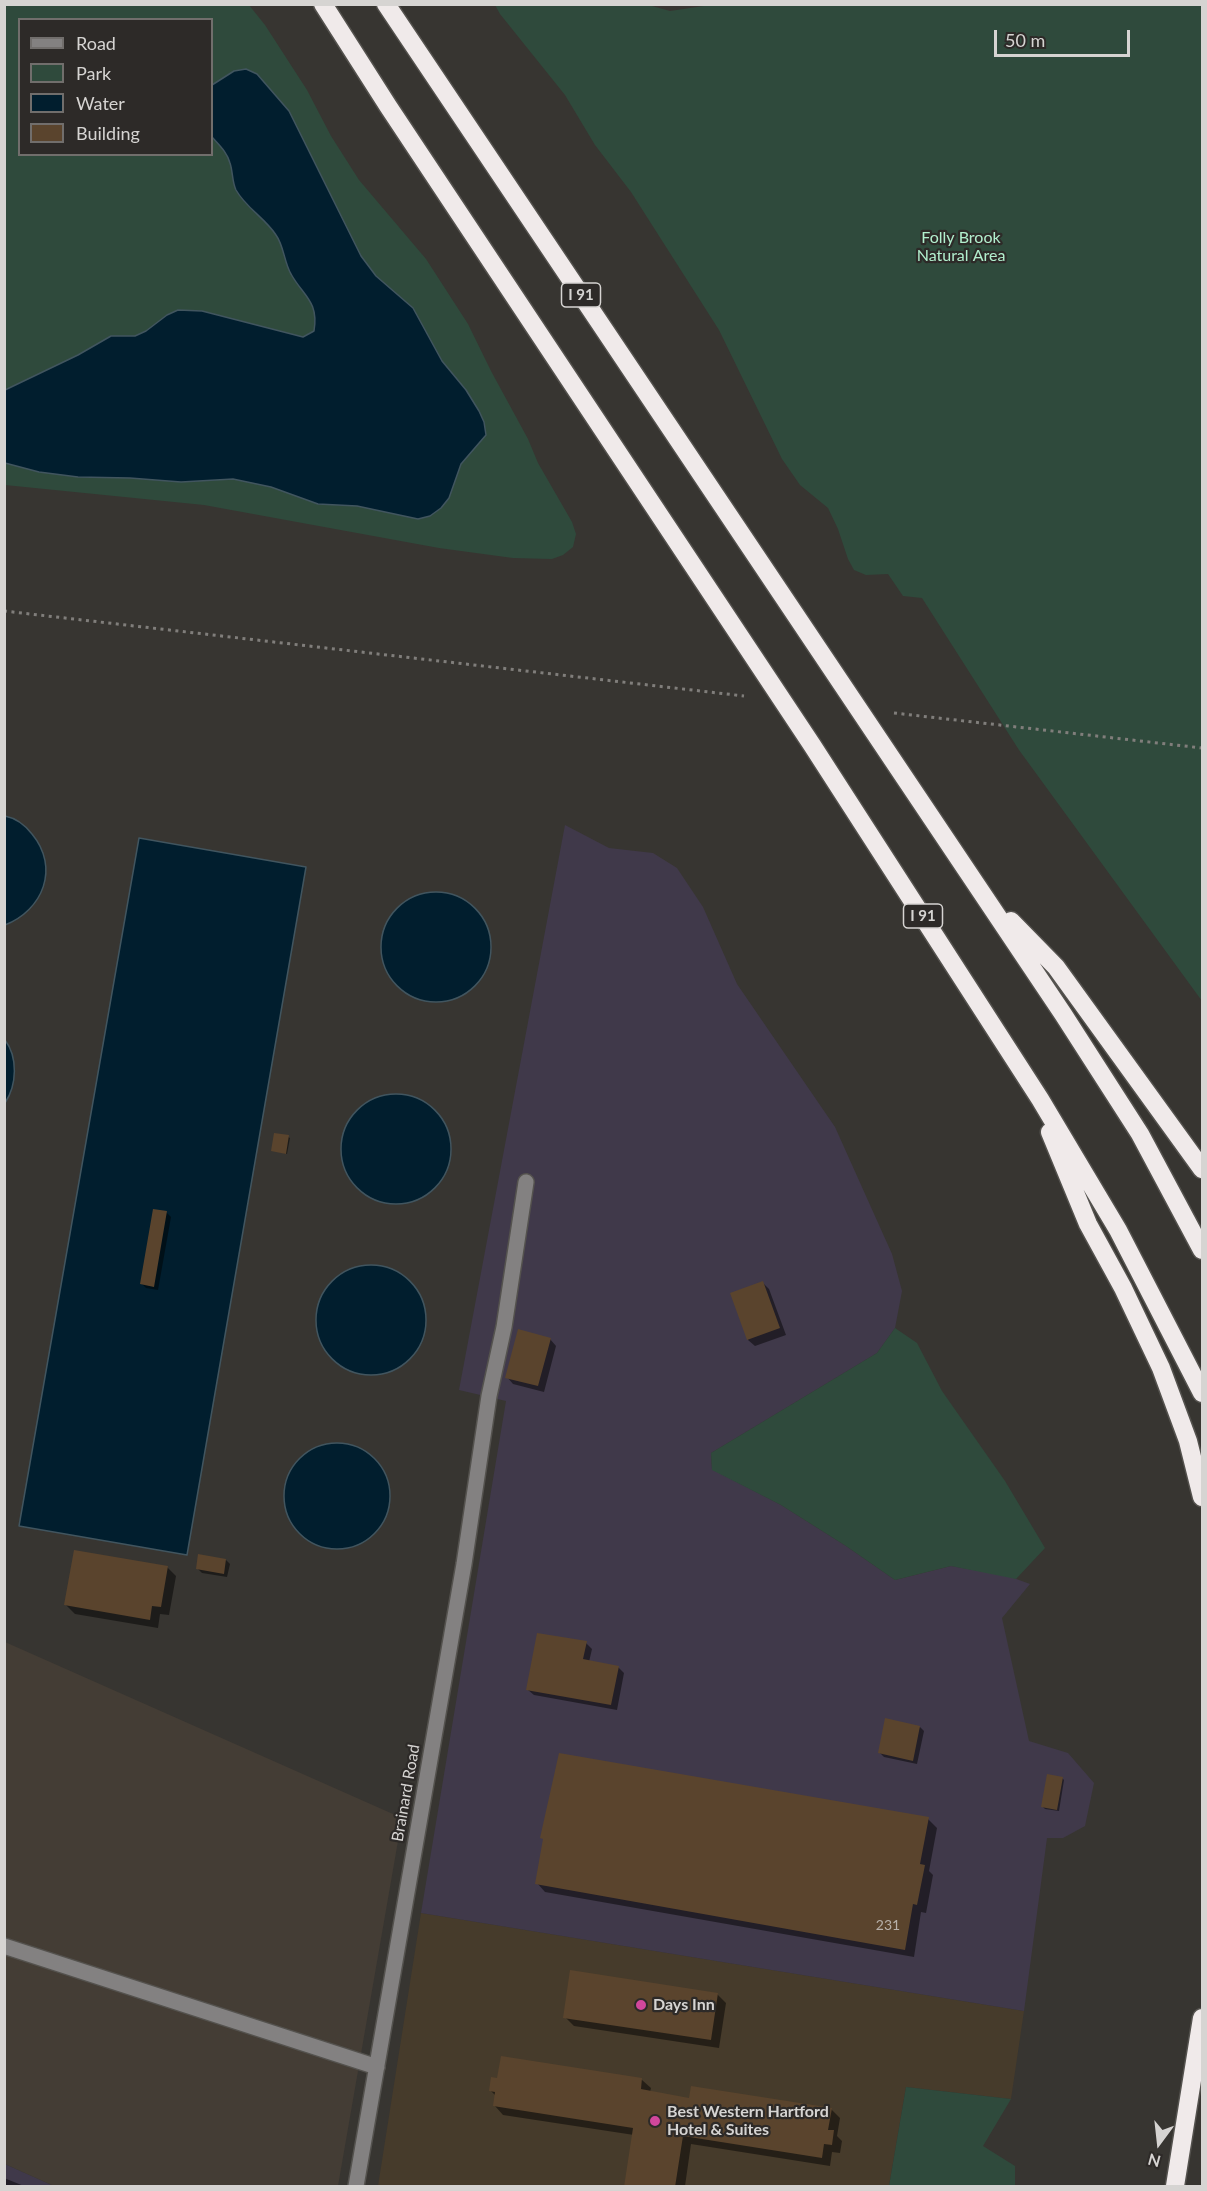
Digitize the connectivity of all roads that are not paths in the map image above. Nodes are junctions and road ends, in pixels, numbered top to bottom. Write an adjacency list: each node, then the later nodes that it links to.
1 (323, 4): 4 (highway, I 91)
2 (386, 4): 3 (highway, I 91)
3 (978, 886): 5 (highway); 7 (highway, I 91)
4 (1031, 1086): 8 (highway, I 91); 9 (highway)
5 (1203, 1169)
6 (526, 1182): 12 (street, Brainard Road)
7 (1203, 1250)
8 (1203, 1393)
9 (1203, 1497)
10 (4, 1946): 12 (street)
11 (1203, 2018): 14 (highway)
12 (377, 2067): 13 (street, Brainard Road)
13 (356, 2187)
14 (1175, 2187)

